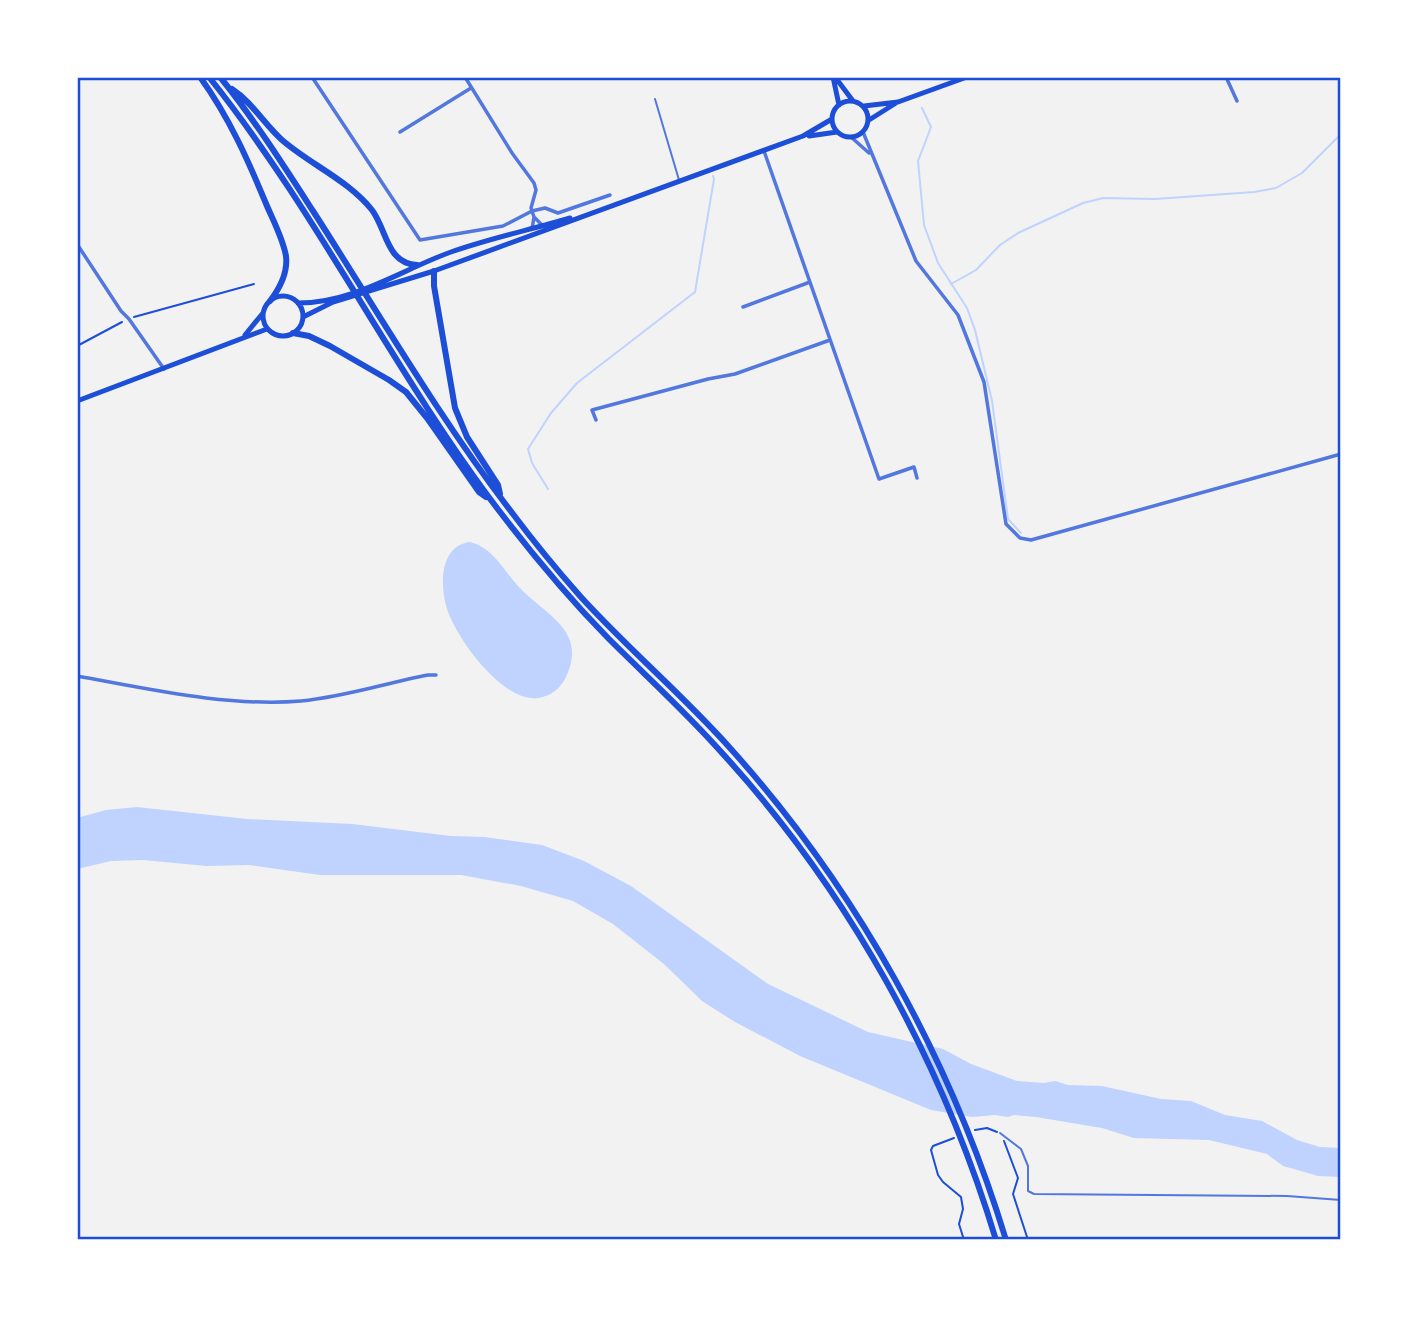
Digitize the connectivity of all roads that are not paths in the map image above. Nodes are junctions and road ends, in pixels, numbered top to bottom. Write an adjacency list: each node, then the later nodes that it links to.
1 (200, 77): 38 (highway)
2 (209, 77): 54 (highway)
3 (220, 77): 9 (highway)
4 (312, 77): 29 (street)
5 (465, 77): 10 (street)
6 (834, 77): 12 (main road); 15 (main road)
7 (967, 77): 14 (main road)
8 (1226, 77): 13 (street)
9 (228, 86): 34 (highway); 53 (highway)
10 (471, 88): 19 (street); 29 (street)
11 (655, 99): 26 (lane)
12 (853, 101): 15 (main road); 16 (main road)
13 (1237, 101)
14 (898, 102): 16 (main road); 18 (main road)
15 (839, 105): 17 (main road)
16 (863, 106): 18 (main road)
17 (832, 119): 20 (main road); 22 (main road)
18 (869, 120): 21 (main road)
19 (400, 132)
20 (837, 132): 22 (main road); 23 (main road)
21 (863, 132): 23 (main road); 25 (street)
22 (803, 136): 24 (main road)
23 (851, 137): 25 (street)
24 (764, 150): 26 (main road); 36 (street)
25 (870, 155): 51 (street)
26 (679, 181): 28 (main road)
27 (610, 195): 29 (street)
28 (620, 203): 31 (main road); 35 (main road)
29 (532, 211): 30 (street)
30 (534, 217): 31 (street); 32 (street)
31 (544, 226): 32 (main road)
32 (532, 229): 34 (main road)
33 (77, 244): 48 (street)
34 (417, 265): 37 (main road)
35 (434, 271): 37 (main road); 53 (highway)
36 (810, 282): 41 (street); 47 (street)
37 (373, 289): 39 (main road)
38 (270, 300): 40 (main road); 42 (main road)
39 (333, 300): 40 (main road); 43 (main road)
40 (298, 303): 43 (main road)
41 (743, 307)
42 (263, 313): 44 (main road); 46 (main road)
43 (303, 317): 45 (main road)
44 (267, 329): 45 (main road); 46 (main road)
45 (293, 333): 54 (highway)
46 (244, 337): 48 (main road)
47 (830, 340): 50 (street); 52 (street)
48 (164, 369): 49 (main road)
49 (77, 401)
50 (596, 420)
51 (1341, 454)
52 (917, 478)
53 (502, 499): 60 (highway)
54 (491, 500): 59 (highway)
55 (436, 675): 56 (street)
56 (77, 676)
57 (1000, 1133): 58 (lane)
58 (1341, 1200)
59 (996, 1240)
60 (1006, 1240)

